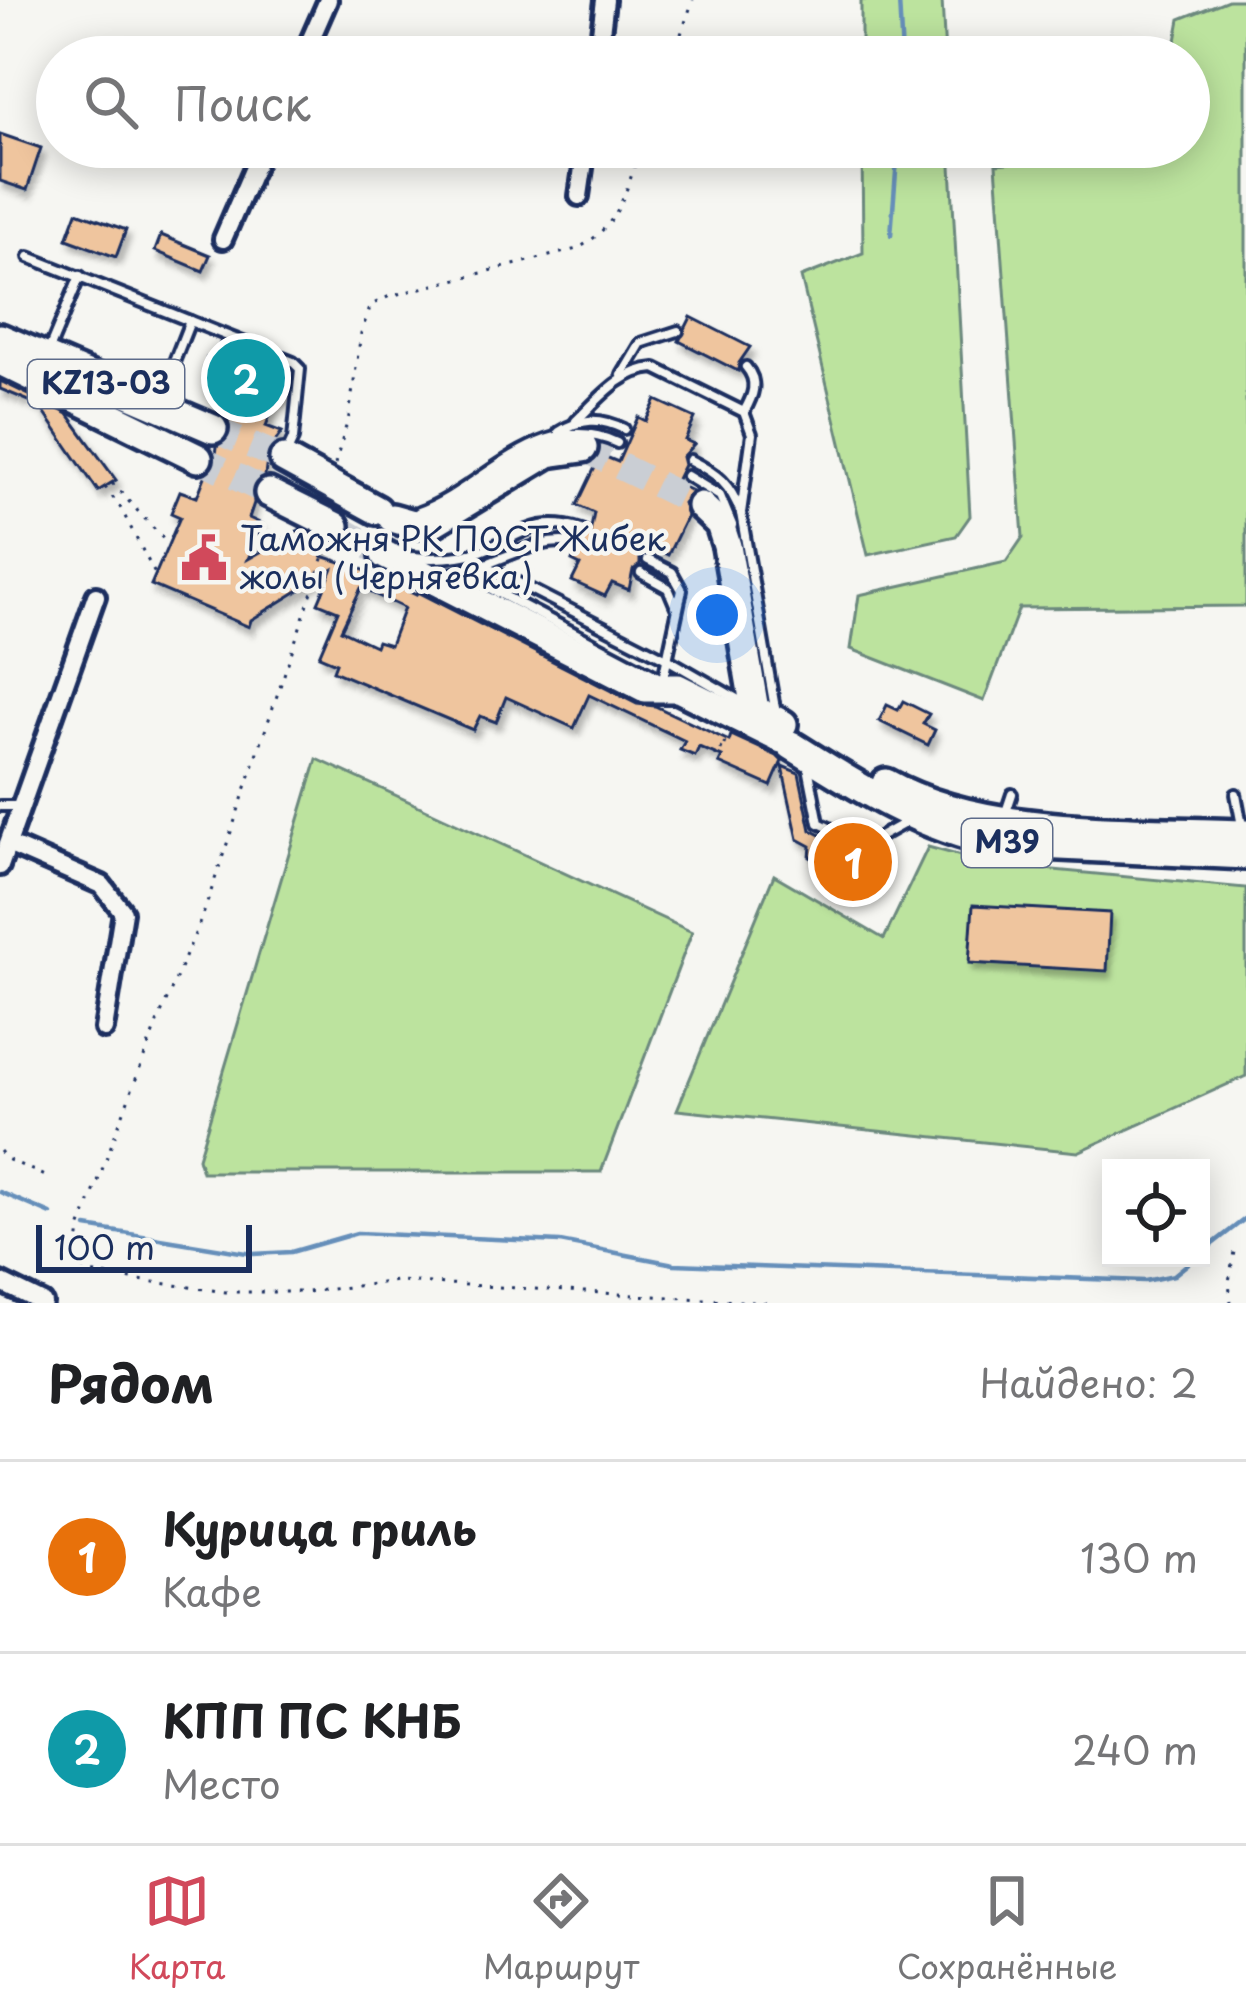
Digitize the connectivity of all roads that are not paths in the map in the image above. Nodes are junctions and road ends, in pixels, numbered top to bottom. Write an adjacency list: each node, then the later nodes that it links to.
1 (328, 0): 3 (street)
2 (605, 0): 4 (street)
3 (312, 36)
4 (601, 36)
5 (254, 168): 8 (street)
6 (583, 168): 7 (street)
7 (579, 196)
8 (223, 239)
9 (29, 257): 10 (lane)
10 (80, 276): 11 (lane); 14 (lane)
11 (190, 321): 18 (lane); 26 (lane)
12 (678, 331): 17 (lane)
13 (0, 338): 14 (highway, KZ13-03)
14 (46, 357): 18 (highway, KZ13-03)
15 (0, 361): 25 (highway, KZ13-03)
16 (746, 367): 19 (lane)
17 (618, 381): 19 (lane); 22 (lane)
18 (156, 406): 20 (highway, KZ13-03)
19 (744, 412): 31 (lane)
20 (213, 429)
21 (624, 429): 22 (lane)
22 (579, 435): 23 (lane); 32 (highway)
23 (553, 436): 24 (lane); 32 (lane)
24 (617, 442)
25 (198, 458)
26 (284, 459): 32 (highway)
27 (690, 460): 31 (lane)
28 (687, 476): 43 (lane)
29 (269, 493): 33 (highway)
30 (701, 506): 43 (highway)
31 (741, 513): 47 (lane)
32 (385, 514)
33 (334, 526)
34 (582, 530): 36 (lane)
35 (577, 544): 38 (lane)
36 (378, 551): 41 (highway, M39)
37 (649, 560): 44 (lane)
38 (485, 566): 39 (lane); 45 (lane)
39 (461, 573): 41 (lane); 46 (lane)
40 (641, 573): 44 (lane)
41 (425, 575): 46 (highway, M39)
42 (96, 596): 51 (street)
43 (737, 608): 47 (highway)
44 (678, 615): 45 (lane)
45 (667, 659): 46 (lane); 47 (lane)
46 (670, 684): 47 (highway, M39)
47 (785, 733): 52 (highway, M39); 52 (lane); 53 (highway, M39)
48 (1012, 794): 53 (lane)
49 (1236, 794): 54 (lane)
50 (0, 806): 51 (lane)
51 (21, 806): 55 (street)
52 (914, 817): 54 (highway, M39)
53 (1003, 822): 54 (highway, M39)
54 (1245, 841)
55 (8, 844): 56 (street); 57 (street)
56 (0, 866)
57 (104, 1029)
58 (0, 1282): 59 (street)
59 (43, 1303)

